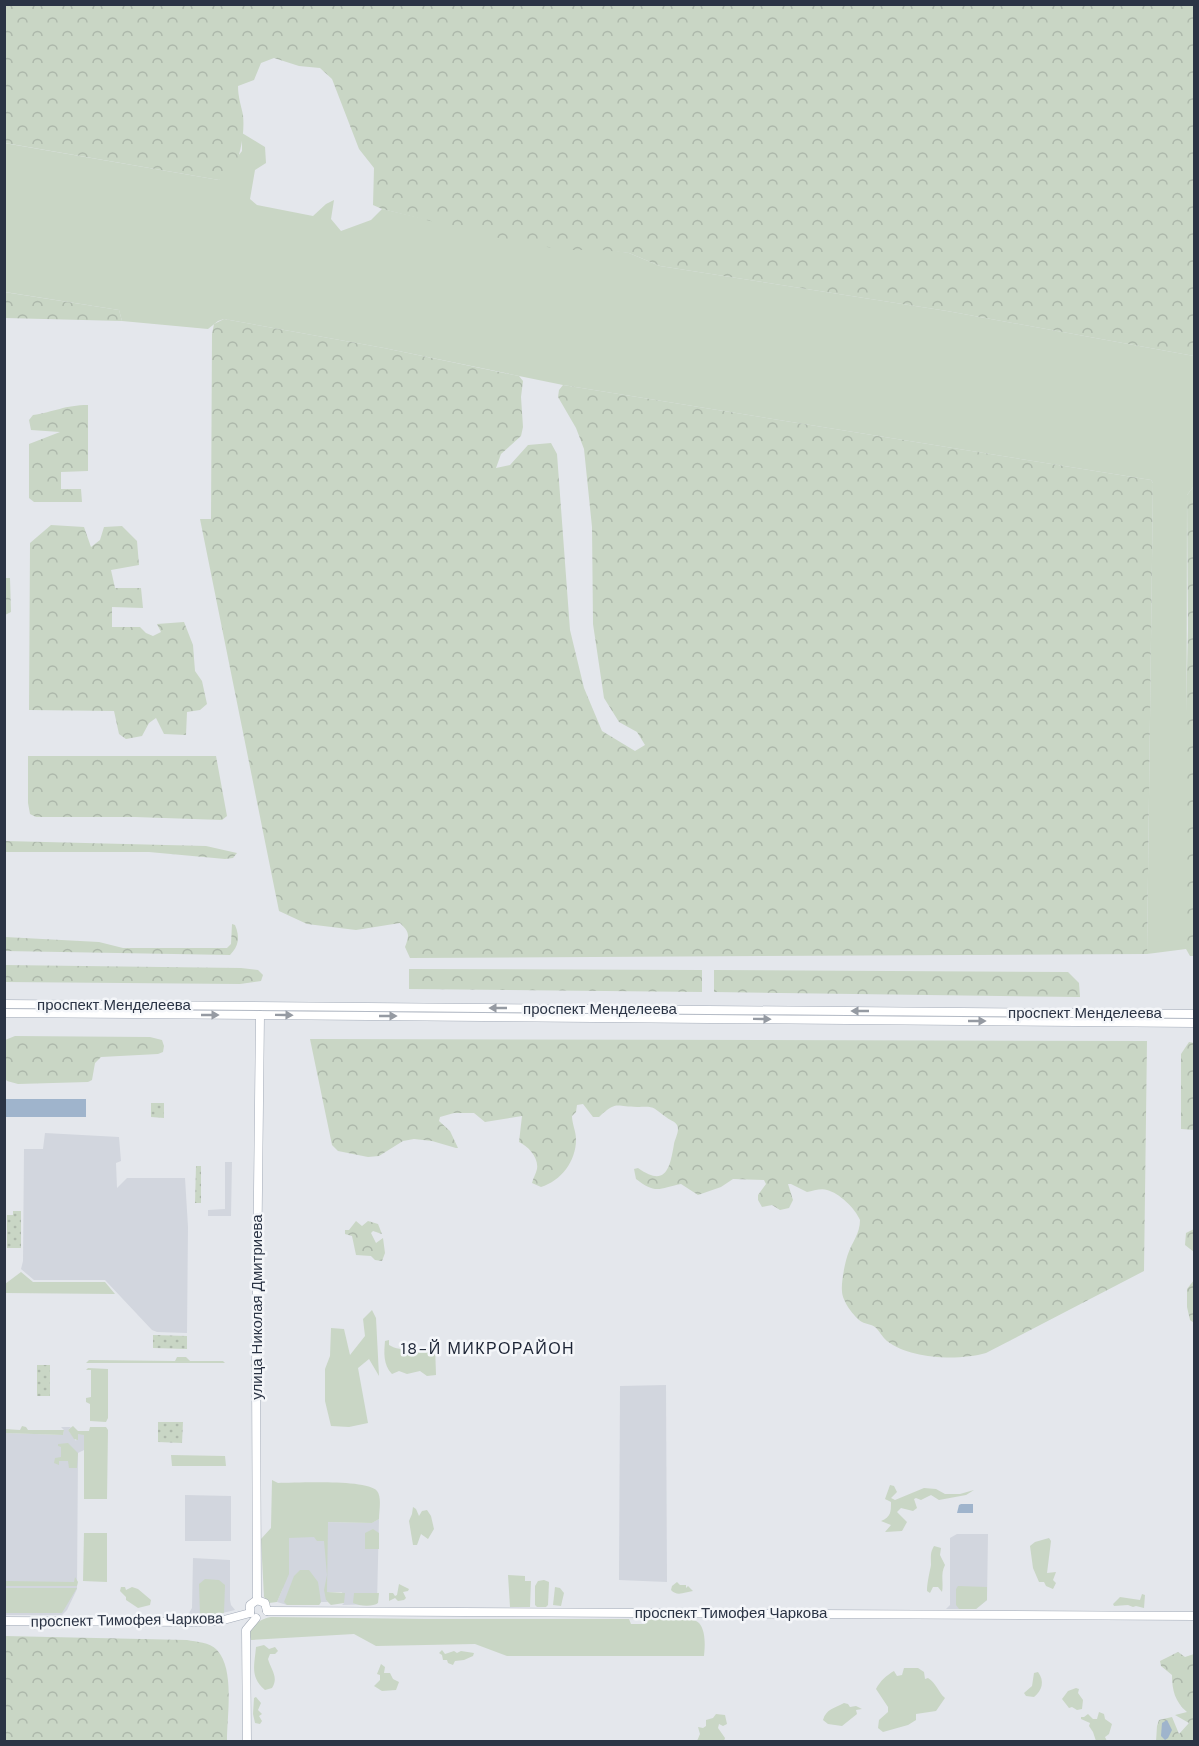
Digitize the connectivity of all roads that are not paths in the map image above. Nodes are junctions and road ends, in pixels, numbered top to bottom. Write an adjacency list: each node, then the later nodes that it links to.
1 (4, 1004): 2 (main road, проспект Менделеева, one-way to 1)
2 (704, 1010): 4 (main road, проспект Менделеева, one-way to 2); 7 (main road)
3 (4, 1013): 6 (main road, проспект Менделеева, one-way to 6)
4 (1130, 1013): 5 (main road, проспект Менделеева); 8 (main road)
5 (1194, 1014)
6 (260, 1015): 7 (main road, проспект Менделеева, one-way to 7); 10 (main road, улица Николая Дмитриева)
7 (704, 1019): 8 (main road, проспект Менделеева, one-way to 8)
8 (1130, 1023): 9 (main road, проспект Менделеева)
9 (1194, 1023)
10 (257, 1600): 11 (main road); 12 (main road)
11 (267, 1611): 12 (main road); 13 (main road, проспект Тимофея Чаркова)
12 (253, 1616): 14 (main road, проспект Тимофея Чаркова); 15 (main road)
13 (1194, 1616)
14 (4, 1621)
15 (247, 1742)

